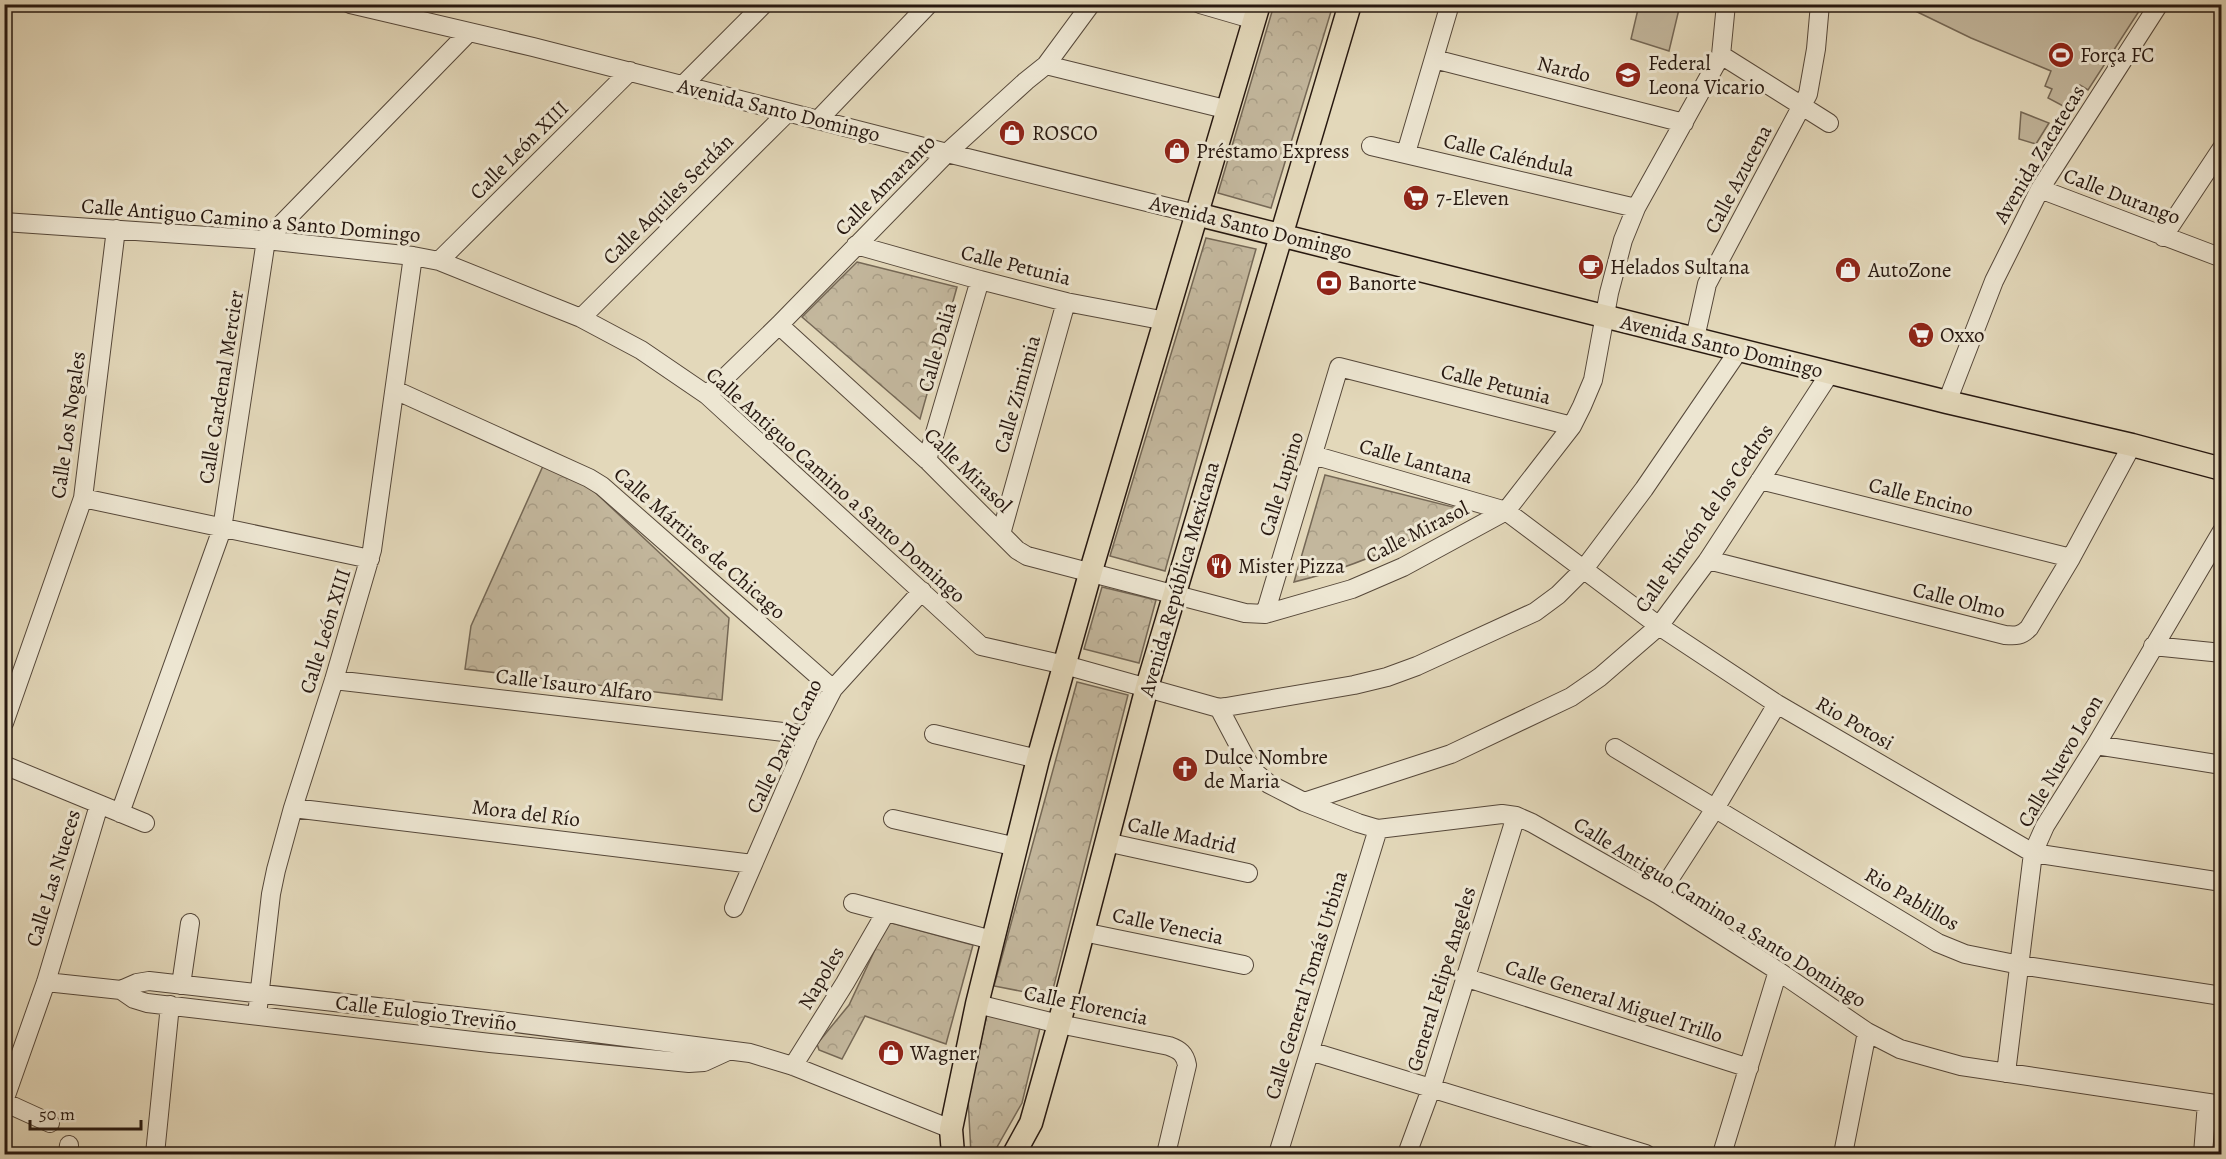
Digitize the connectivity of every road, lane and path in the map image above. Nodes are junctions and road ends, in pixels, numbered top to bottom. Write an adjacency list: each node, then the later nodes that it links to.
1 (350, 4): 12 (street, Avenida Santo Domingo)
2 (764, 4): 17 (street)
3 (929, 4): 21 (street)
4 (1091, 4): 15 (street, Calle Amaranto)
5 (1200, 4): 11 (street)
6 (1350, 4): 33 (main road, Avenida República Mexicana)
7 (1450, 4): 14 (street)
8 (1726, 4): 13 (street, Calle Mirasol)
9 (1820, 4): 18 (street, Calle Azucena)
10 (2159, 4): 28 (street, Avenida Zacatecas)
11 (1257, 12): 19 (main road)
12 (468, 33): 16 (street, Avenida Santo Domingo); 35 (street)
13 (1721, 55): 18 (street); 22 (street, Calle Mirasol)
14 (1434, 58): 22 (street, Nardo); 27 (street)
15 (1046, 65): 19 (street); 26 (street, Calle Amaranto)
16 (630, 71): 17 (street, Avenida Santo Domingo); 39 (street, Calle León XIII)
17 (683, 85): 20 (street, Avenida Santo Domingo)
18 (1802, 107): 23 (street); 46 (street, Calle Azucena)
19 (1228, 110): 30 (main road)
20 (788, 112): 21 (street, Avenida Santo Domingo); 43 (street, Calle Aquiles Serdán)
21 (819, 119): 26 (street, Avenida Santo Domingo)
22 (1684, 123): 29 (street, Calle Mirasol)
23 (1829, 123)
24 (1371, 146): 27 (street, Calle Caléndula)
25 (2222, 148): 34 (street)
26 (947, 153): 30 (street, Avenida Santo Domingo); 36 (street, Calle Amaranto)
27 (1406, 153): 29 (street, Calle Caléndula)
28 (2040, 189): 34 (street, Calle Durango); 52 (street, Avenida Zacatecas)
29 (1636, 208): 42 (street, Calle Mirasol)
30 (1196, 214): 33 (main road, Avenida Santo Domingo); 44 (main road)
31 (4, 222): 32 (street, Calle Antiguo Camino a Santo Domingo)
32 (116, 229): 35 (street, Calle Antiguo Camino a Santo Domingo); 59 (street, Calle Los Nogales)
33 (1282, 235): 42 (main road, Avenida Santo Domingo); 70 (main road, Avenida República Mexicana)
34 (2163, 237): 38 (street, Calle Durango)
35 (266, 240): 37 (street, Calle Antiguo Camino a Santo Domingo); 61 (street, Calle Cardenal Mercier)
36 (856, 245): 40 (street, Calle Petunia); 45 (street, Calle Amaranto)
37 (412, 256): 39 (street, Calle Antiguo Camino a Santo Domingo); 50 (street, Calle León XIII)
38 (2222, 258)
39 (439, 261): 43 (street, Calle Antiguo Camino a Santo Domingo)
40 (980, 280): 41 (street, Calle Petunia); 56 (street, Calle Dalia)
41 (1066, 302): 44 (street, Calle Petunia); 63 (street, Calle Zimimia)
42 (1605, 316): 46 (main road, Avenida Santo Domingo); 53 (street, Calle Mirasol)
43 (581, 318): 51 (street, Calle Antiguo Camino a Santo Domingo)
44 (1166, 321): 68 (main road)
45 (779, 325): 51 (street, Calle Amaranto); 56 (street, Calle Mirasol)
46 (1695, 338): 47 (main road, Avenida Santo Domingo)
47 (1739, 350): 49 (main road, Avenida Santo Domingo); 67 (street, Calle Antiguo Camino a Santo Domingo)
48 (1339, 367): 53 (street, Calle Petunia); 55 (street, Calle Lupino)
49 (1830, 373): 52 (main road, Avenida Santo Domingo); 58 (street, Calle Rincón de los Cedros)
50 (395, 390): 65 (street, Calle León XIII); 78 (street, Calle Mártires de Chicago)
51 (707, 395): 69 (street, Calle Antiguo Camino a Santo Domingo)
52 (1947, 402): 54 (main road, Avenida Santo Domingo)
53 (1572, 426): 60 (street, Calle Mirasol)
54 (2132, 446): 57 (main road, Avenida Santo Domingo); 64 (street, Calle Olmo)
55 (1313, 455): 60 (street, Calle Lantana); 71 (street, Calle Lupino)
56 (927, 460): 63 (street, Calle Mirasol)
57 (2222, 469)
58 (1760, 480): 64 (street, Calle Encino); 66 (street, Calle Rincón de los Cedros)
59 (83, 498): 61 (street); 81 (street, Calle Los Nogales)
60 (1506, 511): 67 (street, Rio Potosi); 71 (street, Calle Mirasol)
61 (222, 529): 65 (street); 93 (street, Calle Cardenal Mercier)
62 (2222, 531): 73 (street, Calle Nuevo Leon)
63 (1001, 534): 68 (street, Calle Mirasol)
64 (2071, 558): 66 (street, Calle Olmo)
65 (370, 559): 76 (street, Calle León XIII)
66 (1708, 560): 72 (street, Calle Rincón de los Cedros)
67 (1584, 569): 72 (street, Rio Potosi); 80 (street, Calle Antiguo Camino a Santo Domingo)
68 (1090, 574): 70 (street, Calle Mirasol); 75 (main road)
69 (922, 591): 75 (street, Calle Antiguo Camino a Santo Domingo); 78 (street, Calle David Cano)
70 (1174, 594): 71 (street, Calle Mirasol); 77 (main road, Avenida República Mexicana)
71 (1265, 614)
72 (1659, 626): 79 (street, Rio Potosi); 89 (street, Calle Rincón de los Cedros)
73 (2153, 646): 74 (street); 84 (street, Calle Nuevo Leon)
74 (2222, 653)
75 (1065, 665): 77 (street, Calle Antiguo Camino a Santo Domingo); 86 (main road)
76 (334, 680): 83 (street, Calle Isauro Alfaro); 92 (street, Calle León XIII)
77 (1147, 687): 80 (street, Calle Antiguo Camino a Santo Domingo); 98 (main road, Avenida República Mexicana)
78 (833, 689): 83 (street, Calle David Cano)
79 (1778, 704): 91 (street); 100 (street, Rio Potosi)
80 (1219, 708): 89 (street, Calle Antiguo Camino a Santo Domingo)
81 (4, 723)
82 (934, 734): 86 (street)
83 (809, 735): 101 (street, Calle David Cano)
84 (2096, 745): 88 (street); 100 (street, Calle Nuevo Leon)
85 (1615, 748): 91 (street, Rio Pablillos)
86 (1038, 759): 99 (main road)
87 (4, 765): 90 (street)
88 (2222, 765)
89 (1304, 802): 97 (street, Calle Antiguo Camino a Santo Domingo)
90 (99, 805): 93 (street); 115 (street, Calle Las Nueces)
91 (1716, 807): 104 (street); 111 (street, Rio Pablillos)
92 (292, 808): 101 (street, Mora del Río); 118 (street, Calle León XIII)
93 (120, 813): 96 (street)
94 (1515, 816): 97 (street, Calle Antiguo Camino a Santo Domingo); 104 (street, Calle Antiguo Camino a Santo Domingo); 114 (street, General Felipe Angeles)
95 (893, 819): 99 (street)
96 (145, 823)
97 (1378, 829): 128 (street, Calle General Tomás Urbina)
98 (1106, 842): 102 (street, Calle Madrid); 109 (main road, Avenida República Mexicana)
99 (1017, 847): 110 (main road)
100 (2033, 853): 103 (street, Rio Potosi); 111 (street, Calle Nuevo Leon)
101 (753, 864): 106 (street, Calle David Cano)
102 (1248, 873)
103 (2222, 882)
104 (1659, 896): 113 (street, Calle Antiguo Camino a Santo Domingo)
105 (853, 903): 107 (street)
106 (734, 908)
107 (886, 912): 110 (street); 129 (street, Napoles)
108 (190, 923): 116 (street)
109 (1083, 932): 112 (street, Calle Venecia); 124 (main road, Avenida República Mexicana)
110 (992, 940): 120 (main road)
111 (2020, 965): 119 (street, Rio Pablillos); 131 (street, Calle Nuevo Leon)
112 (1244, 966)
113 (1778, 971): 125 (street, Calle Antiguo Camino a Santo Domingo); 130 (street)
114 (1464, 977): 130 (street, Calle General Miguel Trillo); 132 (street, General Felipe Angeles)
115 (45, 982): 117 (street, Calle Eulogio Treviño); 133 (street, Calle Las Nueces)
116 (181, 984): 117 (street, Calle Eulogio Treviño); 118 (street, Calle Eulogio Treviño)
117 (121, 990): 121 (street, Calle Eulogio Treviño)
118 (260, 994): 122 (street, Calle León XIII); 123 (street, Calle Eulogio Treviño)
119 (2222, 996)
120 (977, 1004): 124 (street, Calle Florencia); 137 (main road)
121 (170, 1005): 122 (street, Calle Eulogio Treviño); 138 (street)
122 (257, 1015): 126 (street, Calle Eulogio Treviño)
123 (492, 1020): 126 (street); 127 (street, Calle Eulogio Treviño)
124 (1059, 1024): 136 (main road, Avenida República Mexicana); 143 (street, Calle Florencia)
125 (1867, 1032): 131 (street, Calle Antiguo Camino a Santo Domingo); 148 (street)
126 (490, 1043): 127 (street, Calle Eulogio Treviño)
127 (728, 1051): 129 (street, Calle Eulogio Treviño)
128 (1310, 1051): 132 (street); 144 (street, Calle General Tomás Urbina)
129 (793, 1066): 137 (street, Calle Eulogio Treviño)
130 (1749, 1068): 147 (street)
131 (2006, 1073): 134 (street, Calle Antiguo Camino a Santo Domingo)
132 (1431, 1089): 145 (street, General Felipe Angeles); 146 (street)
133 (4, 1101): 135 (street)
134 (2214, 1104): 149 (street)
135 (50, 1123)
136 (1031, 1123): 141 (main road, Avenida República Mexicana); 142 (main road)
137 (951, 1129): 139 (main road); 140 (main road)
138 (155, 1155)
139 (939, 1155)
140 (953, 1155)
141 (1014, 1155)
142 (1030, 1155)
143 (1166, 1155)
144 (1278, 1155)
145 (1407, 1155)
146 (1646, 1155)
147 (1722, 1155)
148 (1843, 1155)
149 (2203, 1155)

